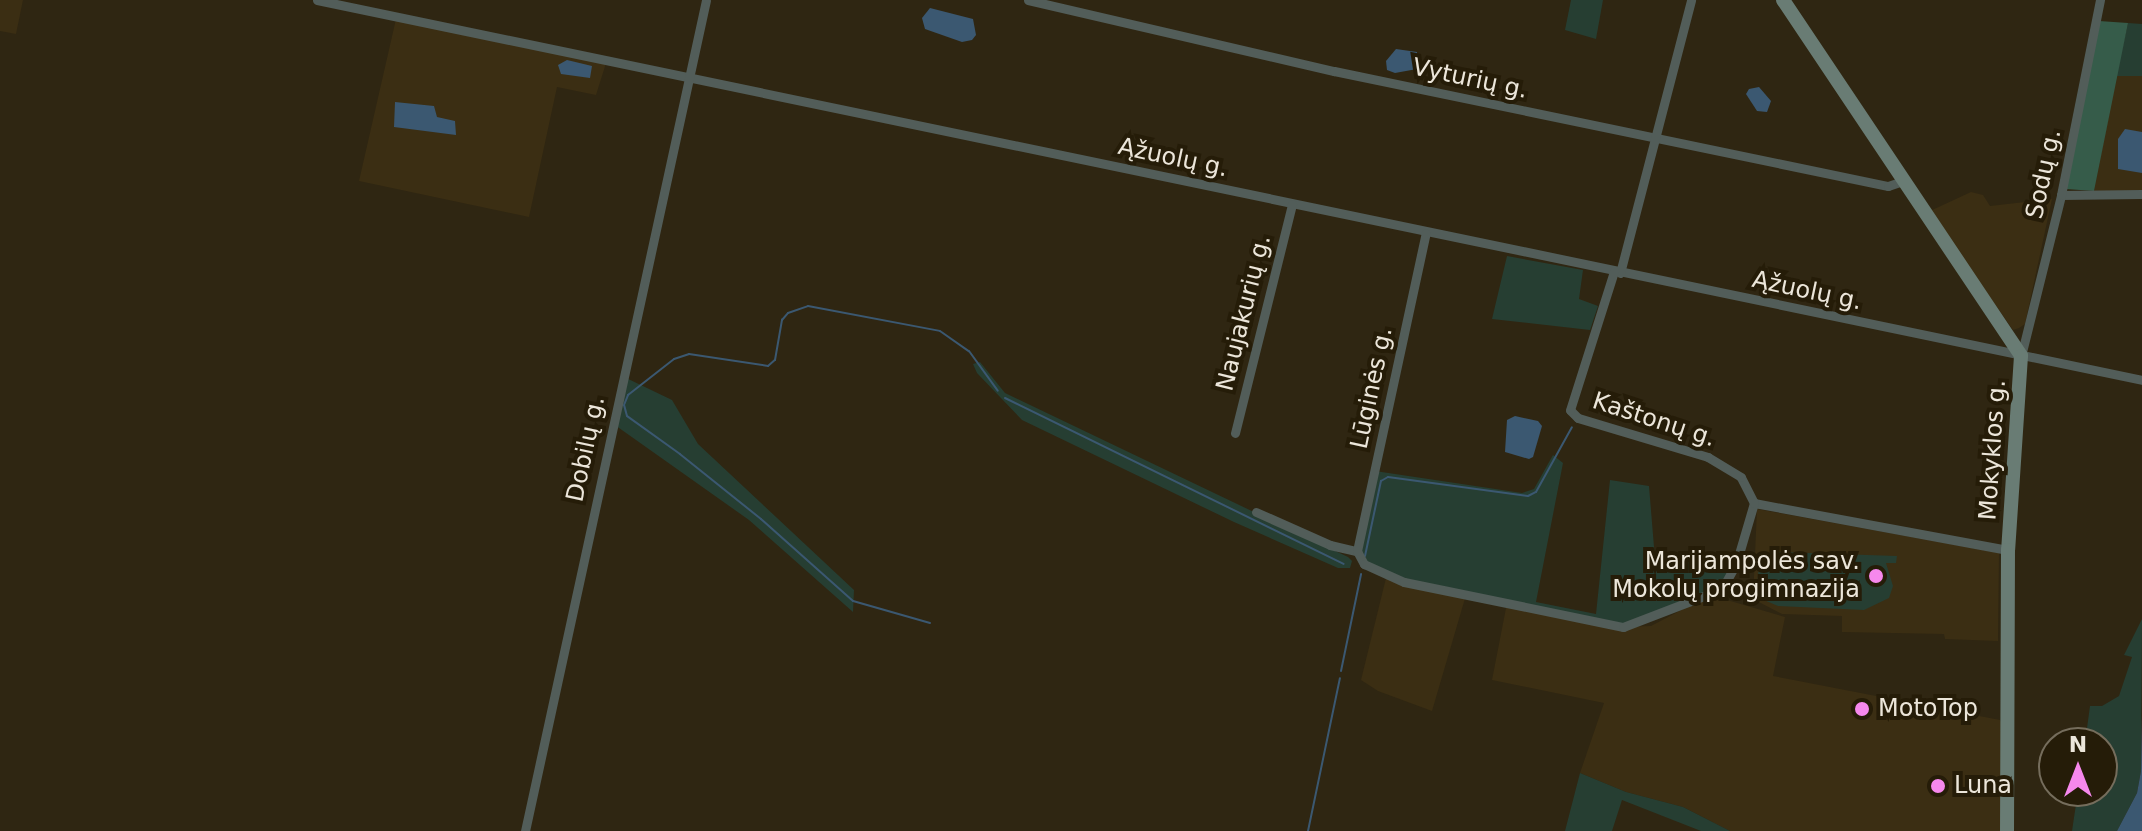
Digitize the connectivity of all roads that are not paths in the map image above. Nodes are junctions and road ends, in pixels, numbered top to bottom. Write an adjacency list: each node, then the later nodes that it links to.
1 (317, 0): 7 (street, Ąžuolų g.)
2 (706, 0): 7 (street, Dobilų g.)
3 (1028, 0): 8 (street, Vyturių g.)
4 (1691, 0): 8 (street)
5 (1783, 0): 9 (main road, Mokyklos g.)
6 (2100, 0): 11 (street, Sodų g.)
7 (690, 77): 12 (street, Ąžuolų g.); 22 (street, Dobilų g.)
8 (1654, 138): 9 (street, Vyturių g.); 14 (street)
9 (1905, 180): 15 (main road, Mokyklos g.)
10 (2142, 194): 11 (street)
11 (2061, 195): 15 (street, Sodų g.)
12 (1292, 204): 13 (street, Ąžuolų g.); 17 (street, Naujakurių g.)
13 (1426, 233): 14 (street, Ąžuolų g.); 21 (street, Lūginės g.)
14 (1617, 272): 15 (street, Ąžuolų g.); 18 (street, Kaštonų g.)
15 (2021, 356): 16 (street, Ąžuolų g.); 20 (main road, Mokyklos g.)
16 (2142, 380)
17 (1235, 433)
18 (1754, 503): 20 (street); 21 (street)
19 (1256, 512): 21 (street)
20 (2008, 550): 23 (main road, Mokyklos g.)
21 (1357, 551)
22 (525, 831)
23 (2007, 831)

